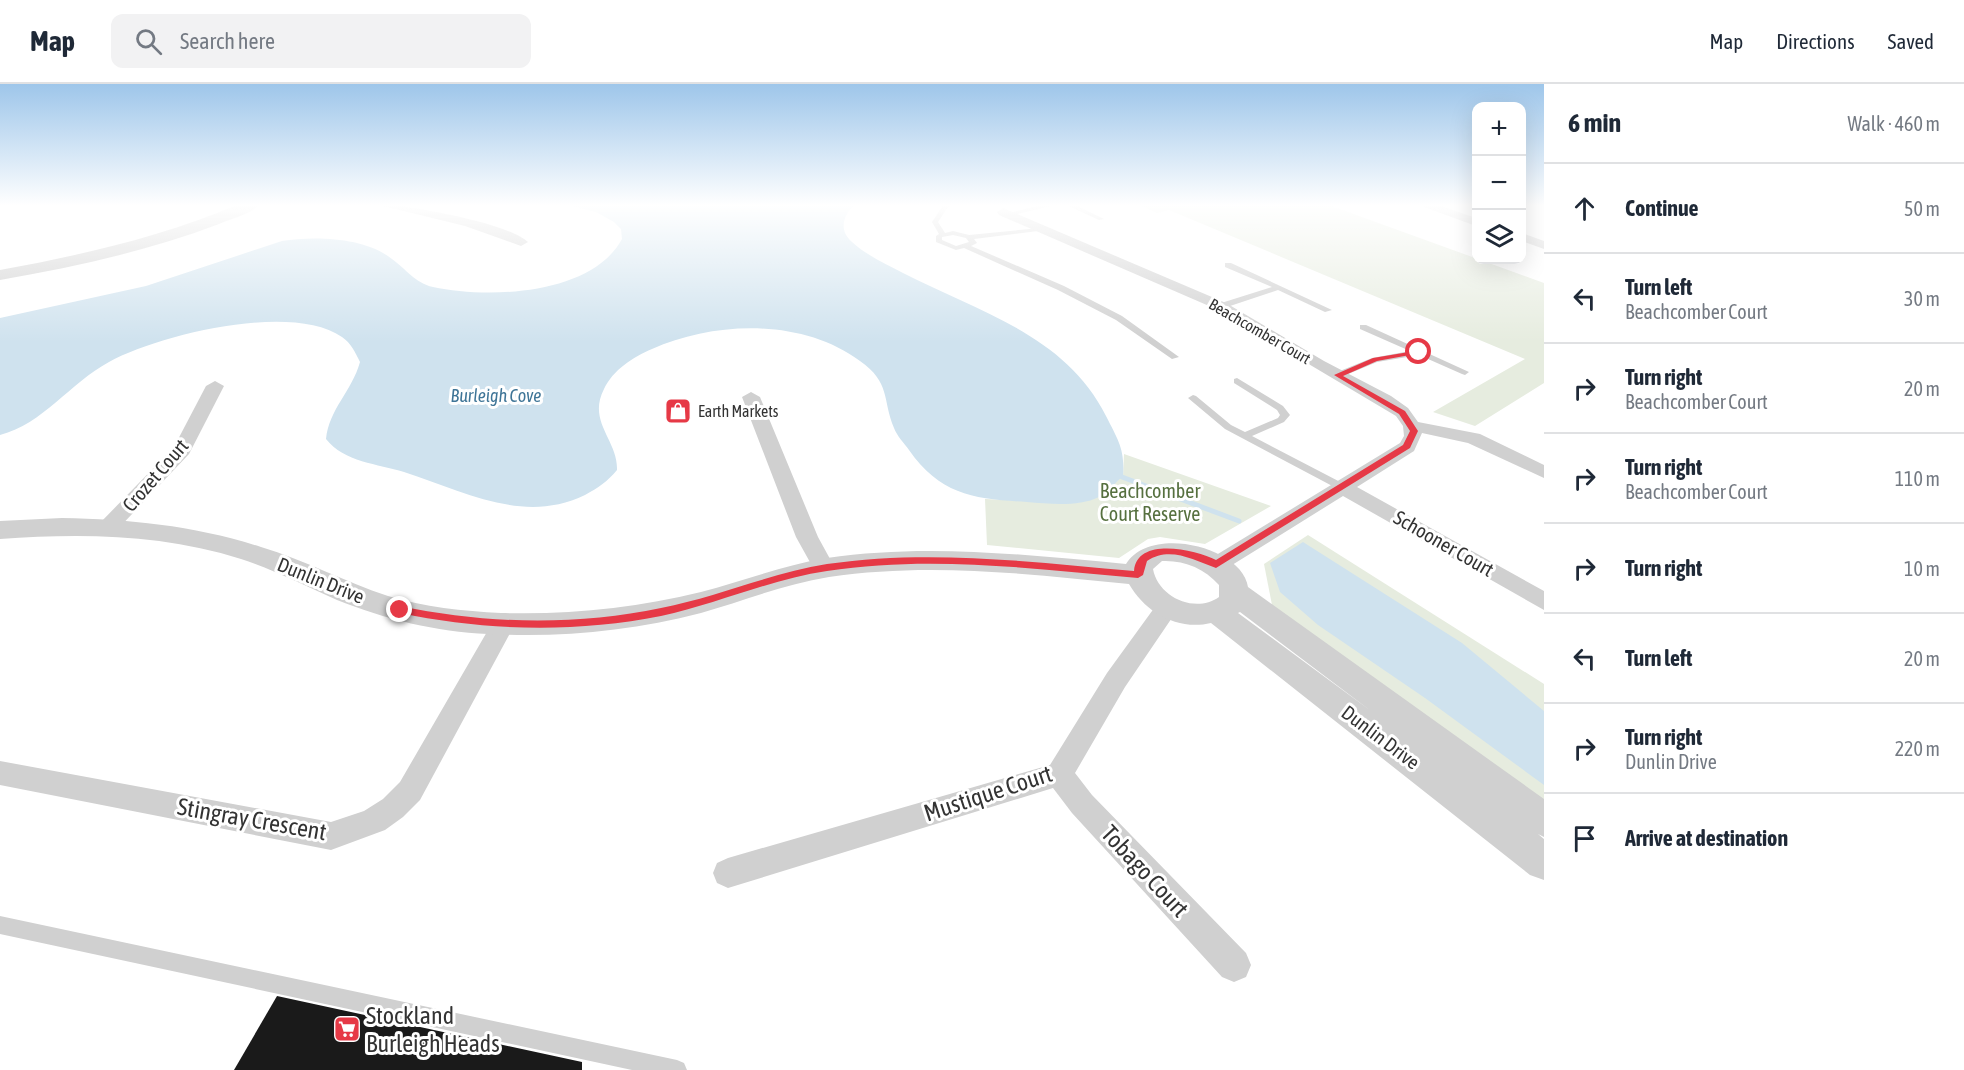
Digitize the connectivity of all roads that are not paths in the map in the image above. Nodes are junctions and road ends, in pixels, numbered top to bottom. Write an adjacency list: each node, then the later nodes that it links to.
1 (122, 250): 5 (street)
2 (974, 250): 11 (lane)
3 (1088, 250): 7 (street, Beachcomber Court)
4 (1228, 265): 6 (lane)
5 (0, 275)
6 (1278, 288): 7 (lane); 8 (lane)
7 (1221, 306): 13 (street, Beachcomber Court)
8 (1328, 310)
9 (1363, 327): 10 (lane)
10 (1419, 352): 12 (lane); 13 (lane)
11 (1175, 357)
12 (1465, 372)
13 (1338, 375): 18 (street, Beachcomber Court)
14 (1238, 381): 19 (lane)
15 (216, 386): 22 (street, Crozet Court)
16 (751, 398): 25 (street)
17 (1193, 398): 19 (lane)
18 (1412, 426): 20 (street); 21 (street)
19 (1244, 436): 21 (lane)
20 (1544, 472)
21 (1342, 487): 24 (street); 27 (street, Schooner Court)
22 (107, 528): 23 (street, Dunlin Drive); 30 (street, Dunlin Drive)
23 (0, 530)
24 (1226, 559): 26 (street); 28 (street)
25 (824, 568): 26 (street, Dunlin Drive); 30 (street, Dunlin Drive)
26 (1138, 575): 29 (street)
27 (1544, 602)
28 (1227, 603): 29 (street); 33 (street, Dunlin Drive); 34 (street, Dunlin Drive)
29 (1168, 606): 32 (street, Mustique Court)
30 (503, 624): 31 (street, Stingray Crescent)
31 (0, 773)
32 (1059, 774): 35 (street, Mustique Court); 37 (street, Tobago Court)
33 (1544, 820)
34 (1544, 862)
35 (728, 873)
36 (0, 925): 38 (lane)
37 (1234, 965)
38 (677, 1070)

